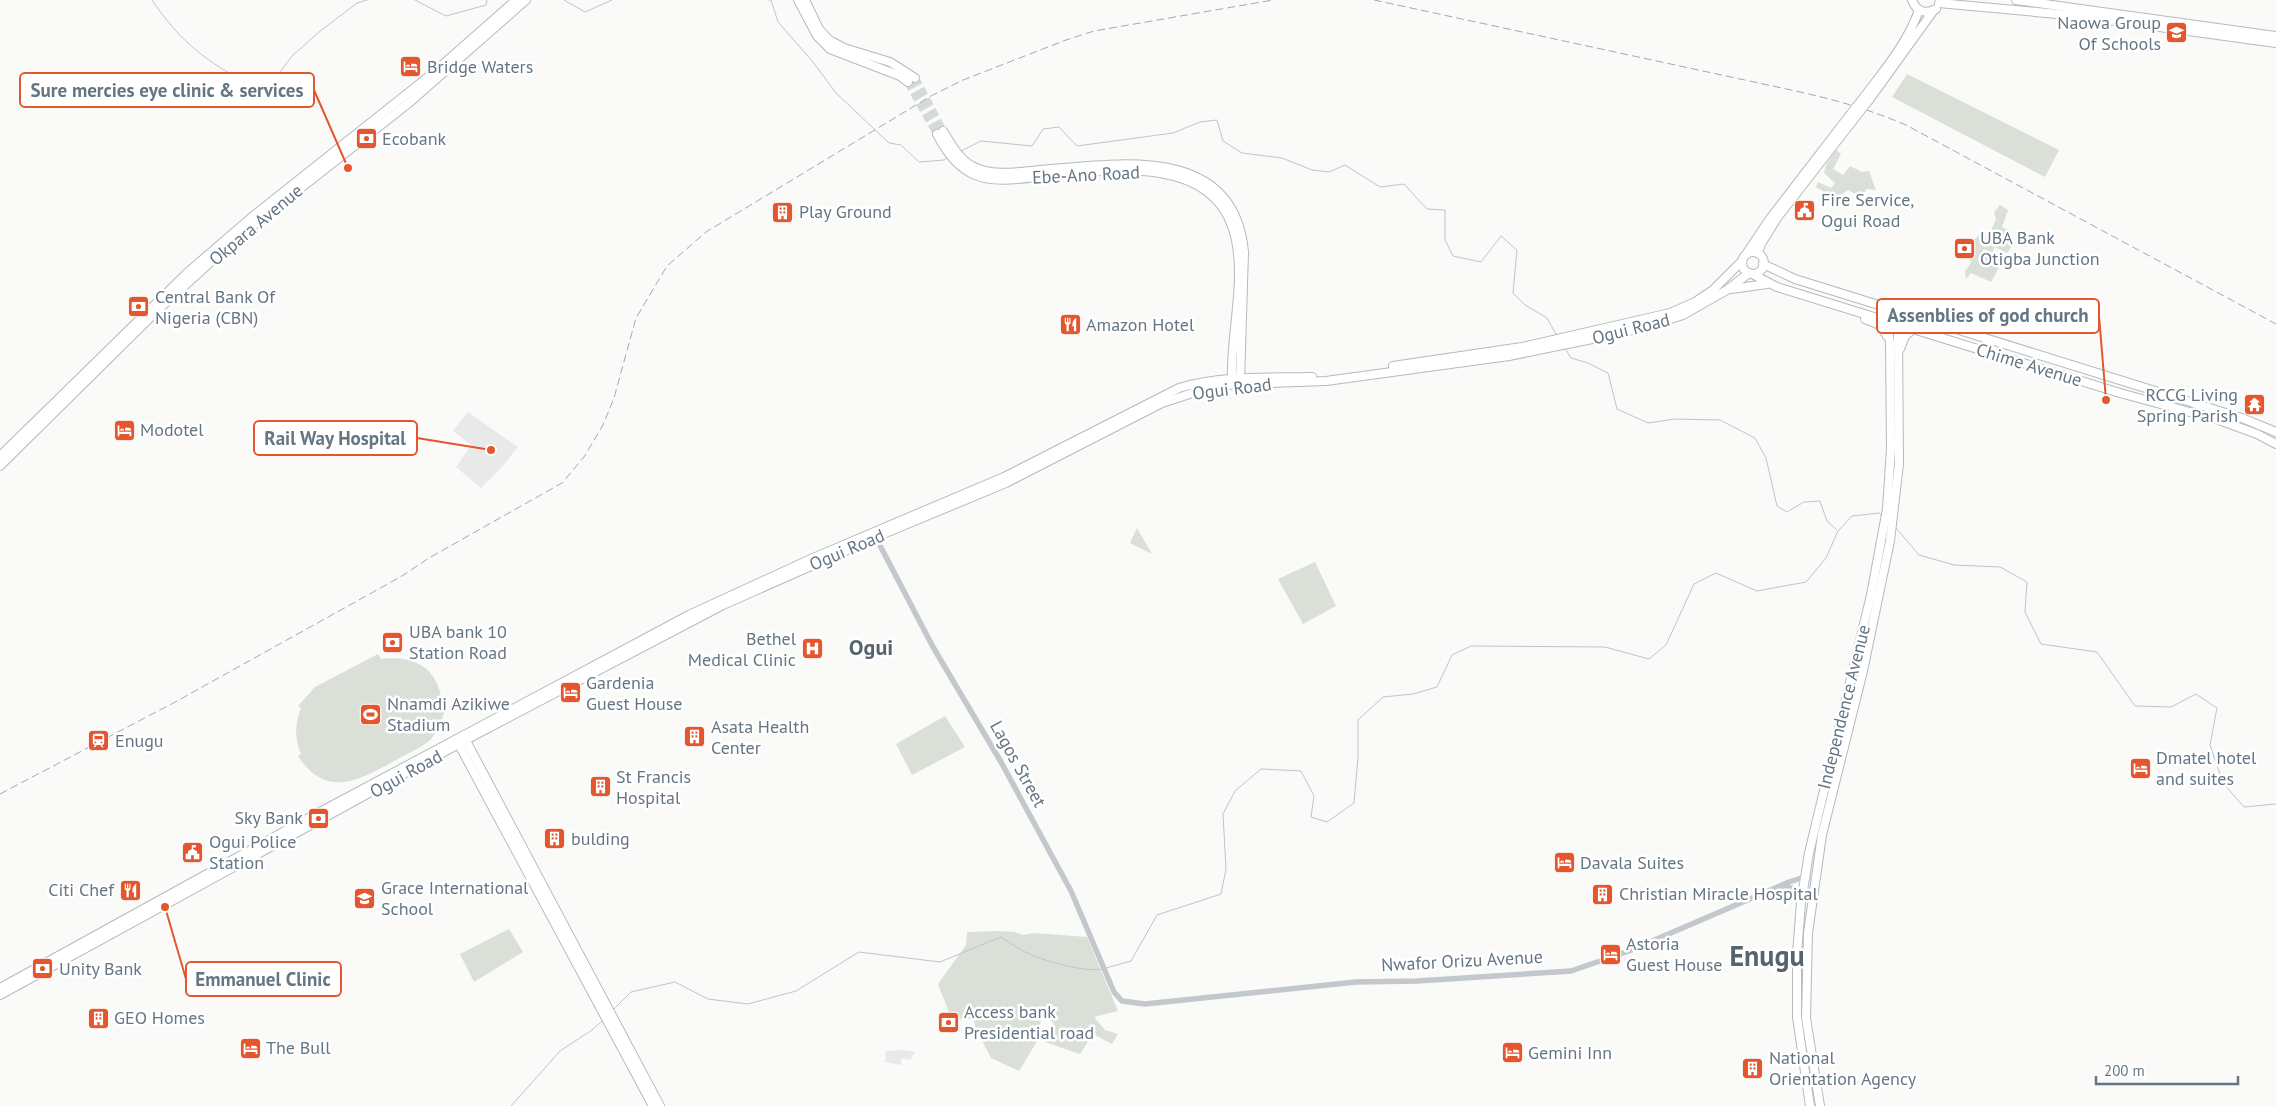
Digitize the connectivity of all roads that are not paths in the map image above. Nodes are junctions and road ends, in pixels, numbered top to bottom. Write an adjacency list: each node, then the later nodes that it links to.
1 (516, 0): 11 (main road, Okpara Avenue)
2 (526, 0): 11 (main road, Okpara Avenue)
3 (798, 0): 4 (main road)
4 (805, 0)
5 (1912, 0): 8 (main road)
6 (2016, 0): 9 (main road)
7 (1938, 4): 8 (main road); 10 (main road); 12 (main road)
8 (1919, 10): 12 (main road)
9 (2276, 36)
10 (2276, 43)
11 (424, 85): 14 (main road, Okpara Avenue)
12 (1862, 104): 15 (main road)
13 (940, 133): 32 (main road, Ebe-Ano Road)
14 (343, 149): 35 (main road, Okpara Avenue); 36 (main road, Okpara Avenue)
15 (1825, 153): 16 (main road); 17 (main road)
16 (1747, 253): 17 (main road); 18 (main road)
17 (1758, 253): 19 (main road)
18 (1742, 261): 20 (main road); 27 (main road, Ogui Road)
19 (1763, 264): 20 (main road); 24 (main road, Chime Avenue)
20 (1751, 274): 21 (main road, Chime Avenue); 22 (main road, Ogui Road)
21 (1768, 284): 22 (main road); 23 (main road, Chime Avenue)
22 (1727, 290): 27 (main road, Ogui Road)
23 (1839, 307): 26 (main road, Chime Avenue); 30 (main road)
24 (1889, 308): 25 (main road, Chime Avenue); 26 (main road, Independence Avenue)
25 (1901, 312): 28 (main road, Independence Avenue); 33 (main road, Chime Avenue)
26 (1887, 321): 28 (main road, Chime Avenue); 30 (main road, Independence Avenue)
27 (1648, 323): 32 (main road, Ogui Road)
28 (1899, 325): 29 (main road, Chime Avenue); 31 (main road, Independence Avenue)
29 (1914, 328): 31 (main road); 34 (main road, Chime Avenue)
30 (1890, 343): 37 (main road, Independence Avenue)
31 (1898, 356): 37 (main road, Independence Avenue)
32 (1236, 381): 38 (main road, Ogui Road)
33 (2276, 432)
34 (2276, 444)
35 (0, 456)
36 (0, 466)
37 (1892, 513): 43 (main road, Independence Avenue); 44 (main road, Independence Avenue)
38 (875, 535): 39 (main road, Ogui Road); 40 (main road, Ogui Road); 50 (street, Lagos Street)
39 (475, 735): 40 (main road, Ogui Road); 42 (main road)
40 (461, 740): 41 (main road, Ogui Road); 42 (main road); 48 (main road, Ogui Road)
41 (450, 750): 42 (main road); 49 (main road, Ogui Road)
42 (469, 755): 51 (main road)
43 (1805, 877): 44 (street); 45 (street, Nwafor Orizu Avenue); 46 (main road, Independence Avenue)
44 (1815, 880): 47 (main road, Independence Avenue)
45 (1780, 886): 46 (street); 50 (street, Nwafor Orizu Avenue)
46 (1803, 894): 47 (street); 54 (main road, Independence Avenue)
47 (1812, 896): 55 (main road, Independence Avenue)
48 (0, 988)
49 (0, 995)
50 (1130, 1003)
51 (614, 1026): 52 (main road); 53 (main road)
52 (654, 1106)
53 (660, 1106)
54 (1810, 1106)
55 (1820, 1106)

